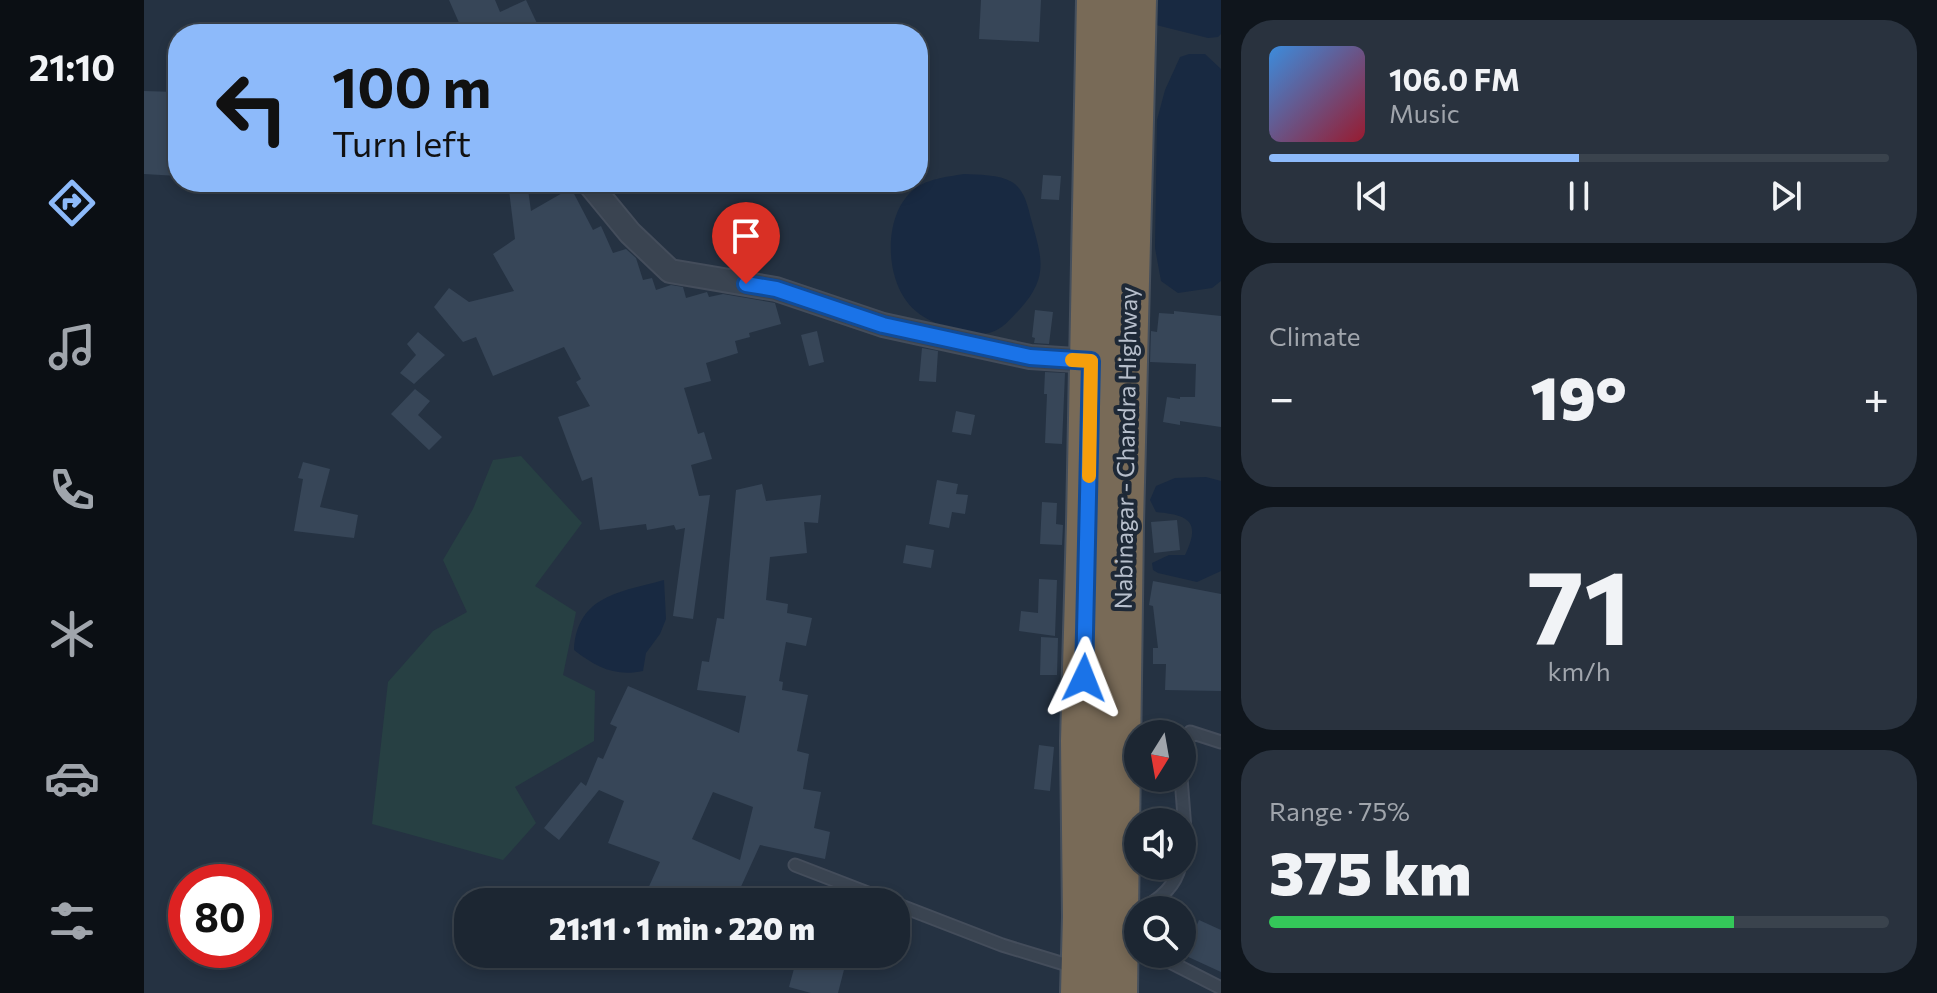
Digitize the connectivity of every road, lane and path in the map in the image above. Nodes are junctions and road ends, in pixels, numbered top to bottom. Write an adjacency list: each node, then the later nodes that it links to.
1 (1098, 0): 4 (highway, Nabinagar - Chandra Highway)
2 (1135, 0): 10 (highway, Nabinagar - Chandra Highway)
3 (596, 192): 4 (street)
4 (1091, 361): 15 (highway, Nabinagar - Chandra Highway)
5 (1196, 734): 6 (lane)
6 (1221, 742)
7 (795, 865): 9 (lane)
8 (1174, 880): 11 (lane)
9 (854, 888)
10 (1131, 896)
11 (1162, 896)
12 (910, 910): 15 (lane)
13 (1124, 952): 17 (highway, Nabinagar - Chandra Highway)
14 (1182, 968): 16 (lane)
15 (1082, 981)
16 (1221, 988)
17 (1116, 993)

